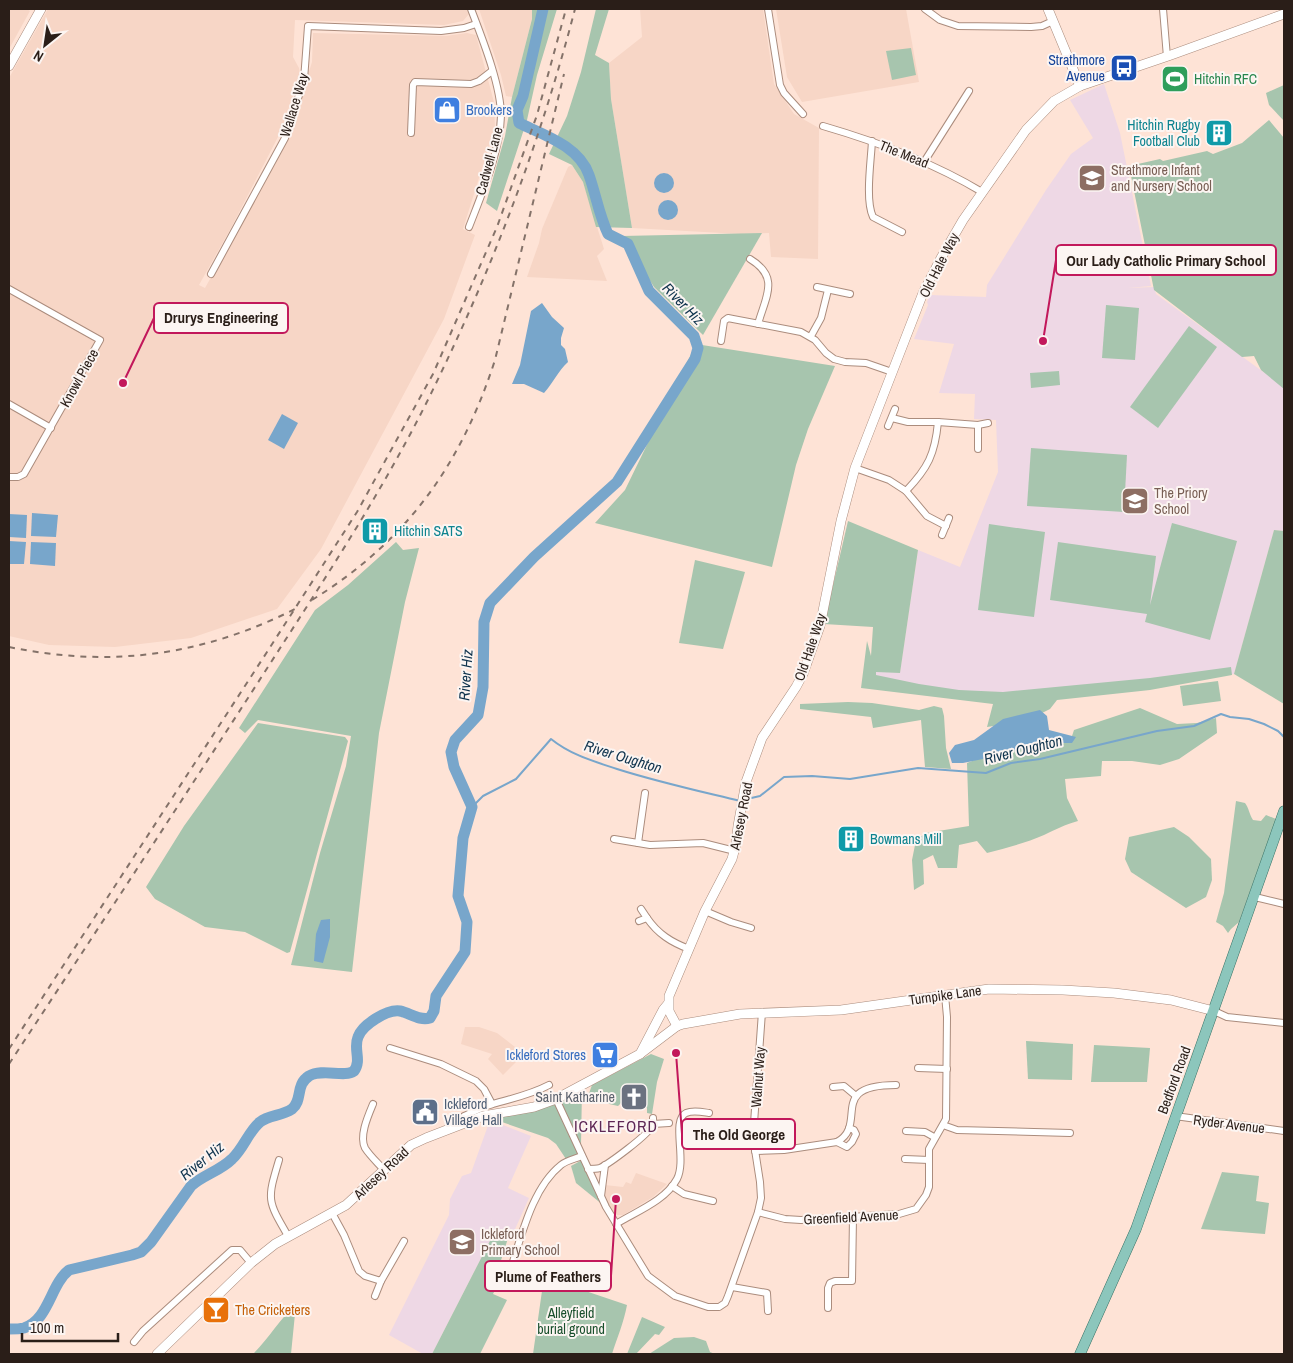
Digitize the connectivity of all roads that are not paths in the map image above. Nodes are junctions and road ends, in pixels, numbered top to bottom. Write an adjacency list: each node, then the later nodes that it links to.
1 (41, 9): 11 (street)
2 (471, 9): 9 (street, Cadwell Lane)
3 (768, 9): 15 (street)
4 (925, 9): 8 (street)
5 (1048, 9): 8 (street)
6 (1163, 9): 10 (street)
7 (1284, 14): 10 (street, Old Hale Way)
8 (1054, 21): 13 (street)
9 (476, 24): 12 (street, Cadwell Lane); 24 (street, Wallace Way)
10 (1168, 57): 13 (street, Old Hale Way)
11 (9, 66)
12 (492, 71): 17 (street); 21 (street, Cadwell Lane)
13 (1080, 86): 20 (street, Old Hale Way)
14 (969, 91): 19 (street)
15 (804, 114)
16 (823, 126): 18 (street, The Mead)
17 (410, 133)
18 (872, 141): 19 (street, The Mead); 22 (street)
19 (924, 162): 20 (street, The Mead)
20 (982, 192): 32 (street, Old Hale Way)
21 (469, 227)
22 (902, 232)
23 (750, 259): 29 (street)
24 (211, 274)
25 (817, 287): 27 (street)
26 (9, 289): 40 (street, Knowl Piece)
27 (828, 290): 28 (street); 30 (street)
28 (850, 294)
29 (758, 324): 30 (street); 31 (street)
30 (811, 336): 32 (street)
31 (721, 342)
32 (892, 372): 42 (street, Old Hale Way)
33 (9, 404): 40 (street)
34 (895, 408): 35 (street)
35 (892, 418): 36 (street); 39 (street)
36 (938, 422): 38 (street); 44 (street)
37 (988, 423): 38 (street)
38 (978, 425): 41 (street)
39 (888, 426)
40 (51, 428): 43 (street, Knowl Piece)
41 (978, 449)
42 (855, 468): 44 (street); 48 (street, Old Hale Way)
43 (9, 477)
44 (906, 491): 46 (street)
45 (949, 518): 46 (street)
46 (946, 526): 47 (street)
47 (942, 535)
48 (796, 687): 53 (street, Arlesey Road)
49 (645, 793): 52 (street)
50 (1284, 811): 54 (main road, Bedford Road)
51 (614, 839): 52 (street)
52 (638, 843): 53 (street)
53 (734, 851): 57 (street, Arlesey Road)
54 (1255, 898): 55 (street); 65 (main road, Bedford Road)
55 (1284, 904)
56 (641, 909): 58 (street)
57 (705, 911): 60 (street); 61 (street, Arlesey Road)
58 (646, 918): 59 (street); 61 (street)
59 (639, 921)
60 (751, 928)
61 (689, 949): 63 (street, Arlesey Road)
62 (945, 995): 64 (street, Turnpike Lane); 65 (street, Turnpike Lane); 71 (street, Greenfield Avenue)
63 (668, 1004): 67 (street); 69 (street, Arlesey Road)
64 (762, 1012): 67 (street, Turnpike Lane); 90 (street, Walnut Way)
65 (1214, 1012): 66 (street); 83 (main road, Bedford Road)
66 (1284, 1023)
67 (677, 1026): 69 (street, Arlesey Road)
68 (390, 1048): 79 (street)
69 (640, 1054): 77 (street, Arlesey Road)
70 (918, 1068): 71 (street)
71 (947, 1069): 85 (street, Greenfield Avenue)
72 (549, 1085): 76 (street)
73 (896, 1085): 75 (street)
74 (833, 1087): 75 (street)
75 (856, 1096): 90 (street)
76 (514, 1099): 79 (street); 80 (street)
77 (556, 1099): 80 (street, Arlesey Road); 91 (street)
78 (373, 1104): 97 (street)
79 (492, 1104): 82 (street)
80 (516, 1110): 97 (street, Arlesey Road)
81 (709, 1112): 98 (street)
82 (464, 1116)
83 (1175, 1116): 87 (street, Ryder Avenue); 116 (main road, Bedford Road)
84 (669, 1123): 95 (street)
85 (943, 1125): 88 (street); 89 (street, Greenfield Avenue)
86 (906, 1131): 89 (street)
87 (1284, 1131)
88 (1070, 1133)
89 (934, 1137): 94 (street, Greenfield Avenue)
90 (755, 1151): 101 (street, Walnut Way)
91 (582, 1156): 96 (street); 108 (street)
92 (905, 1159): 94 (street)
93 (279, 1160): 105 (street)
94 (928, 1160): 103 (street, Greenfield Avenue)
95 (605, 1165): 96 (street); 99 (street)
96 (588, 1169): 99 (street)
97 (384, 1170): 102 (street, Arlesey Road)
98 (672, 1186): 100 (street); 104 (street)
99 (601, 1196): 104 (street)
100 (713, 1202)
101 (758, 1212): 103 (street, Greenfield Avenue); 110 (street, Walnut Way)
102 (332, 1213): 105 (street, Arlesey Road); 109 (street)
103 (853, 1217): 112 (street)
104 (616, 1224): 110 (street, Walnut Way)
105 (288, 1236): 107 (street, Arlesey Road)
106 (404, 1240): 109 (street)
107 (251, 1263): 114 (street); 115 (street, Arlesey Road)
108 (509, 1274)
109 (381, 1281): 111 (street)
110 (732, 1287): 113 (street)
111 (375, 1296)
112 (828, 1308)
113 (768, 1311)
114 (134, 1342)
115 (157, 1354)
116 (1080, 1354)

